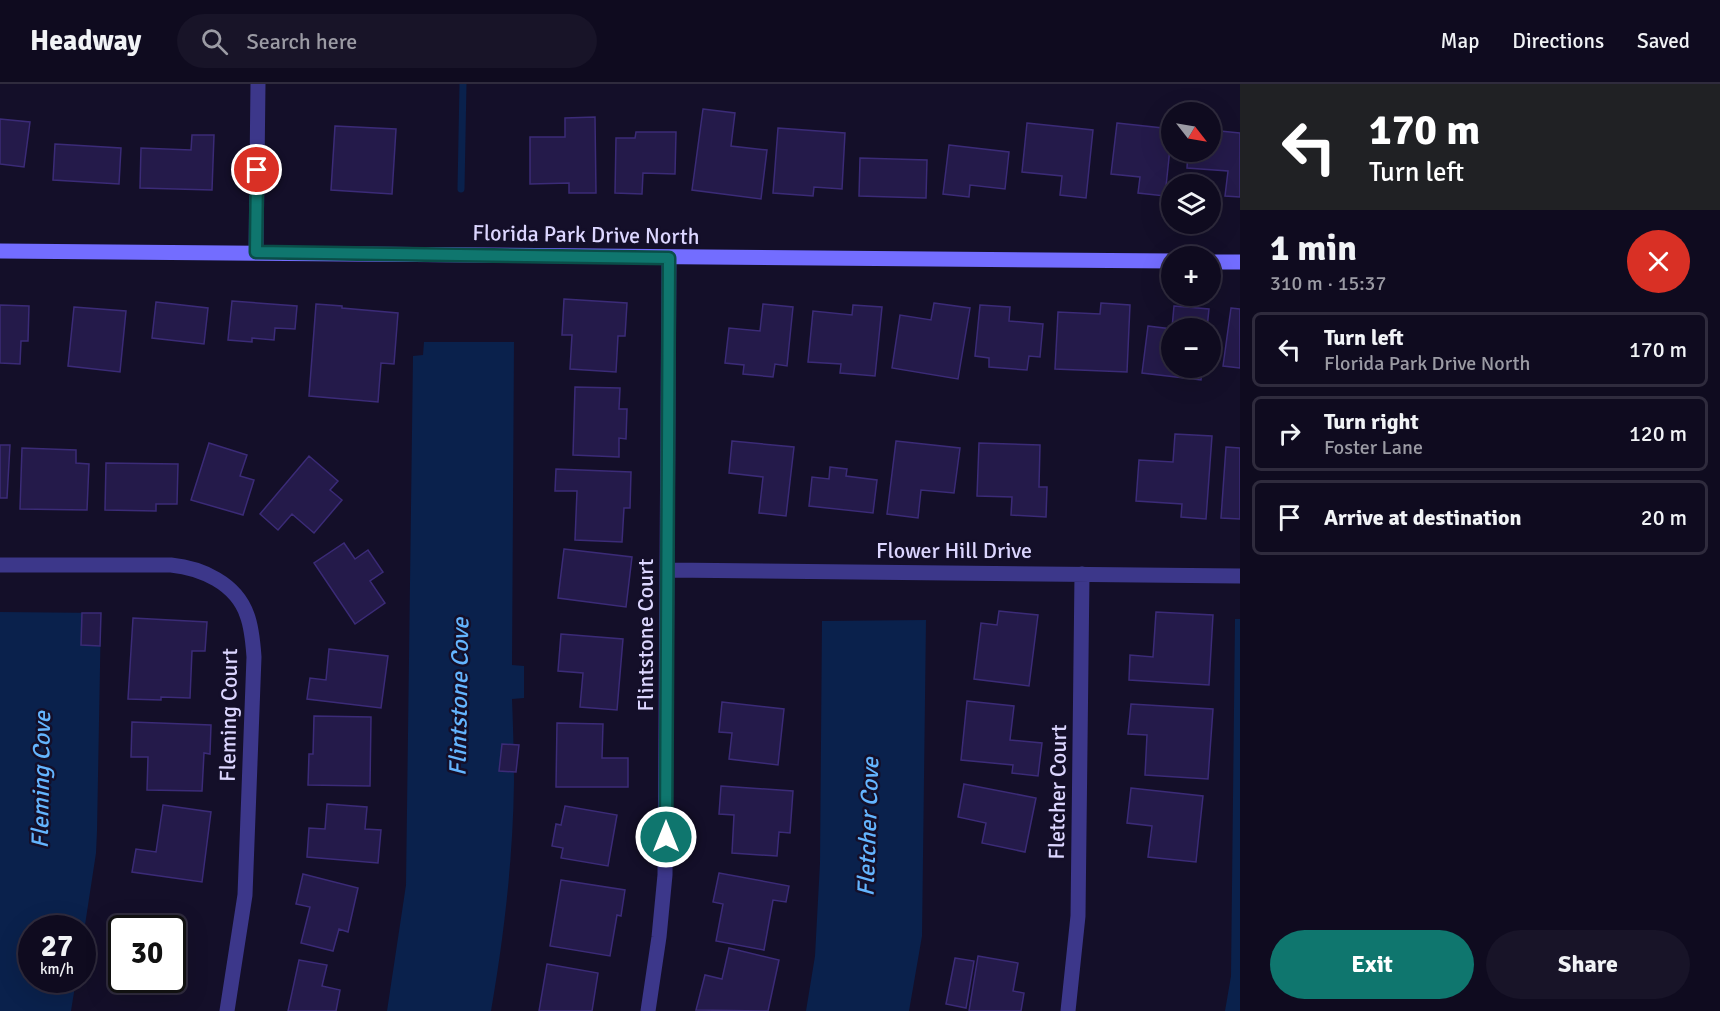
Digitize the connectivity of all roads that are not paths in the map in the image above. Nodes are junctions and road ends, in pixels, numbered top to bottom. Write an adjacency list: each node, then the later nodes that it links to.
1 (258, 84): 3 (street)
2 (0, 251): 3 (street, Florida Park Drive North)
3 (256, 252): 4 (street, Florida Park Drive North)
4 (669, 258): 5 (street, Florida Park Drive North); 9 (street, Flintstone Court)
5 (1161, 261)
6 (1221, 262): 7 (street)
7 (1240, 262)
8 (0, 565): 12 (street, Fleming Court)
9 (668, 570): 10 (street, Flower Hill Drive); 13 (street, Flintstone Court)
10 (1082, 574): 11 (street, Flower Hill Drive); 14 (street, Fletcher Court)
11 (1240, 576)
12 (227, 1011)
13 (648, 1011)
14 (1068, 1011)

